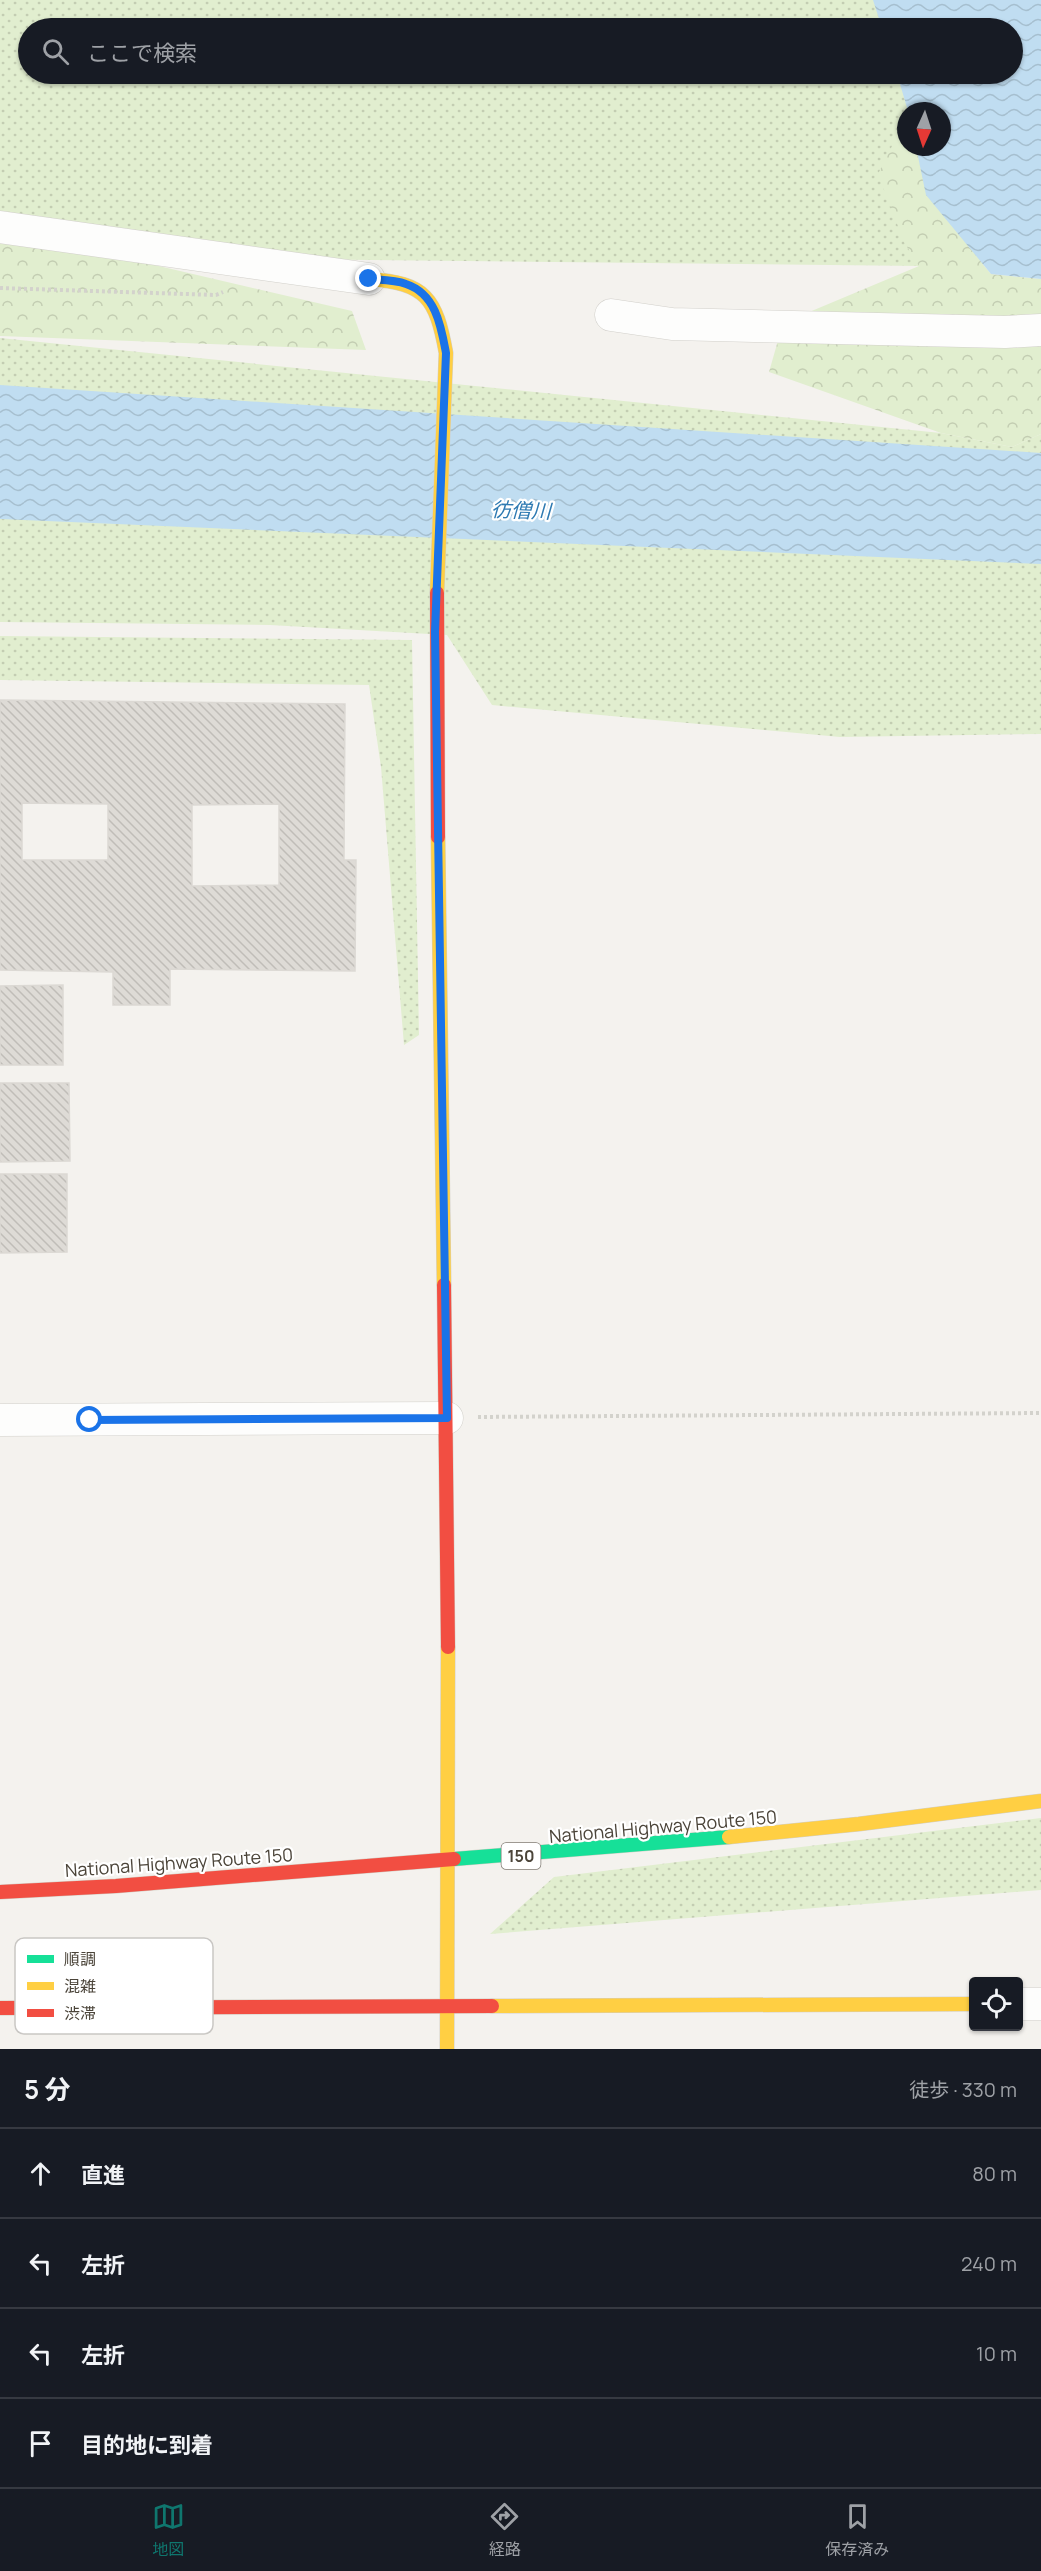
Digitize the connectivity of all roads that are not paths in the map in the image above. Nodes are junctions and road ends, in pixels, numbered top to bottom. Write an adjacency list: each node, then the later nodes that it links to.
1 (0, 227): 2 (street)
2 (369, 279): 5 (main road)
3 (611, 315): 4 (street)
4 (1041, 330)
5 (447, 1418): 6 (street); 8 (main road)
6 (0, 1420)
7 (1041, 1801): 8 (main road, National Highway Route 150 / 150)
8 (449, 1862): 9 (main road, National Highway Route 150 / 150); 13 (main road)
9 (0, 1892)
10 (969, 2004): 13 (main road)
11 (1023, 2004): 12 (street)
12 (1041, 2004)
13 (446, 2005): 14 (main road); 17 (main road)
14 (213, 2007)
15 (0, 2008): 16 (main road)
16 (15, 2008)
17 (447, 2049)

